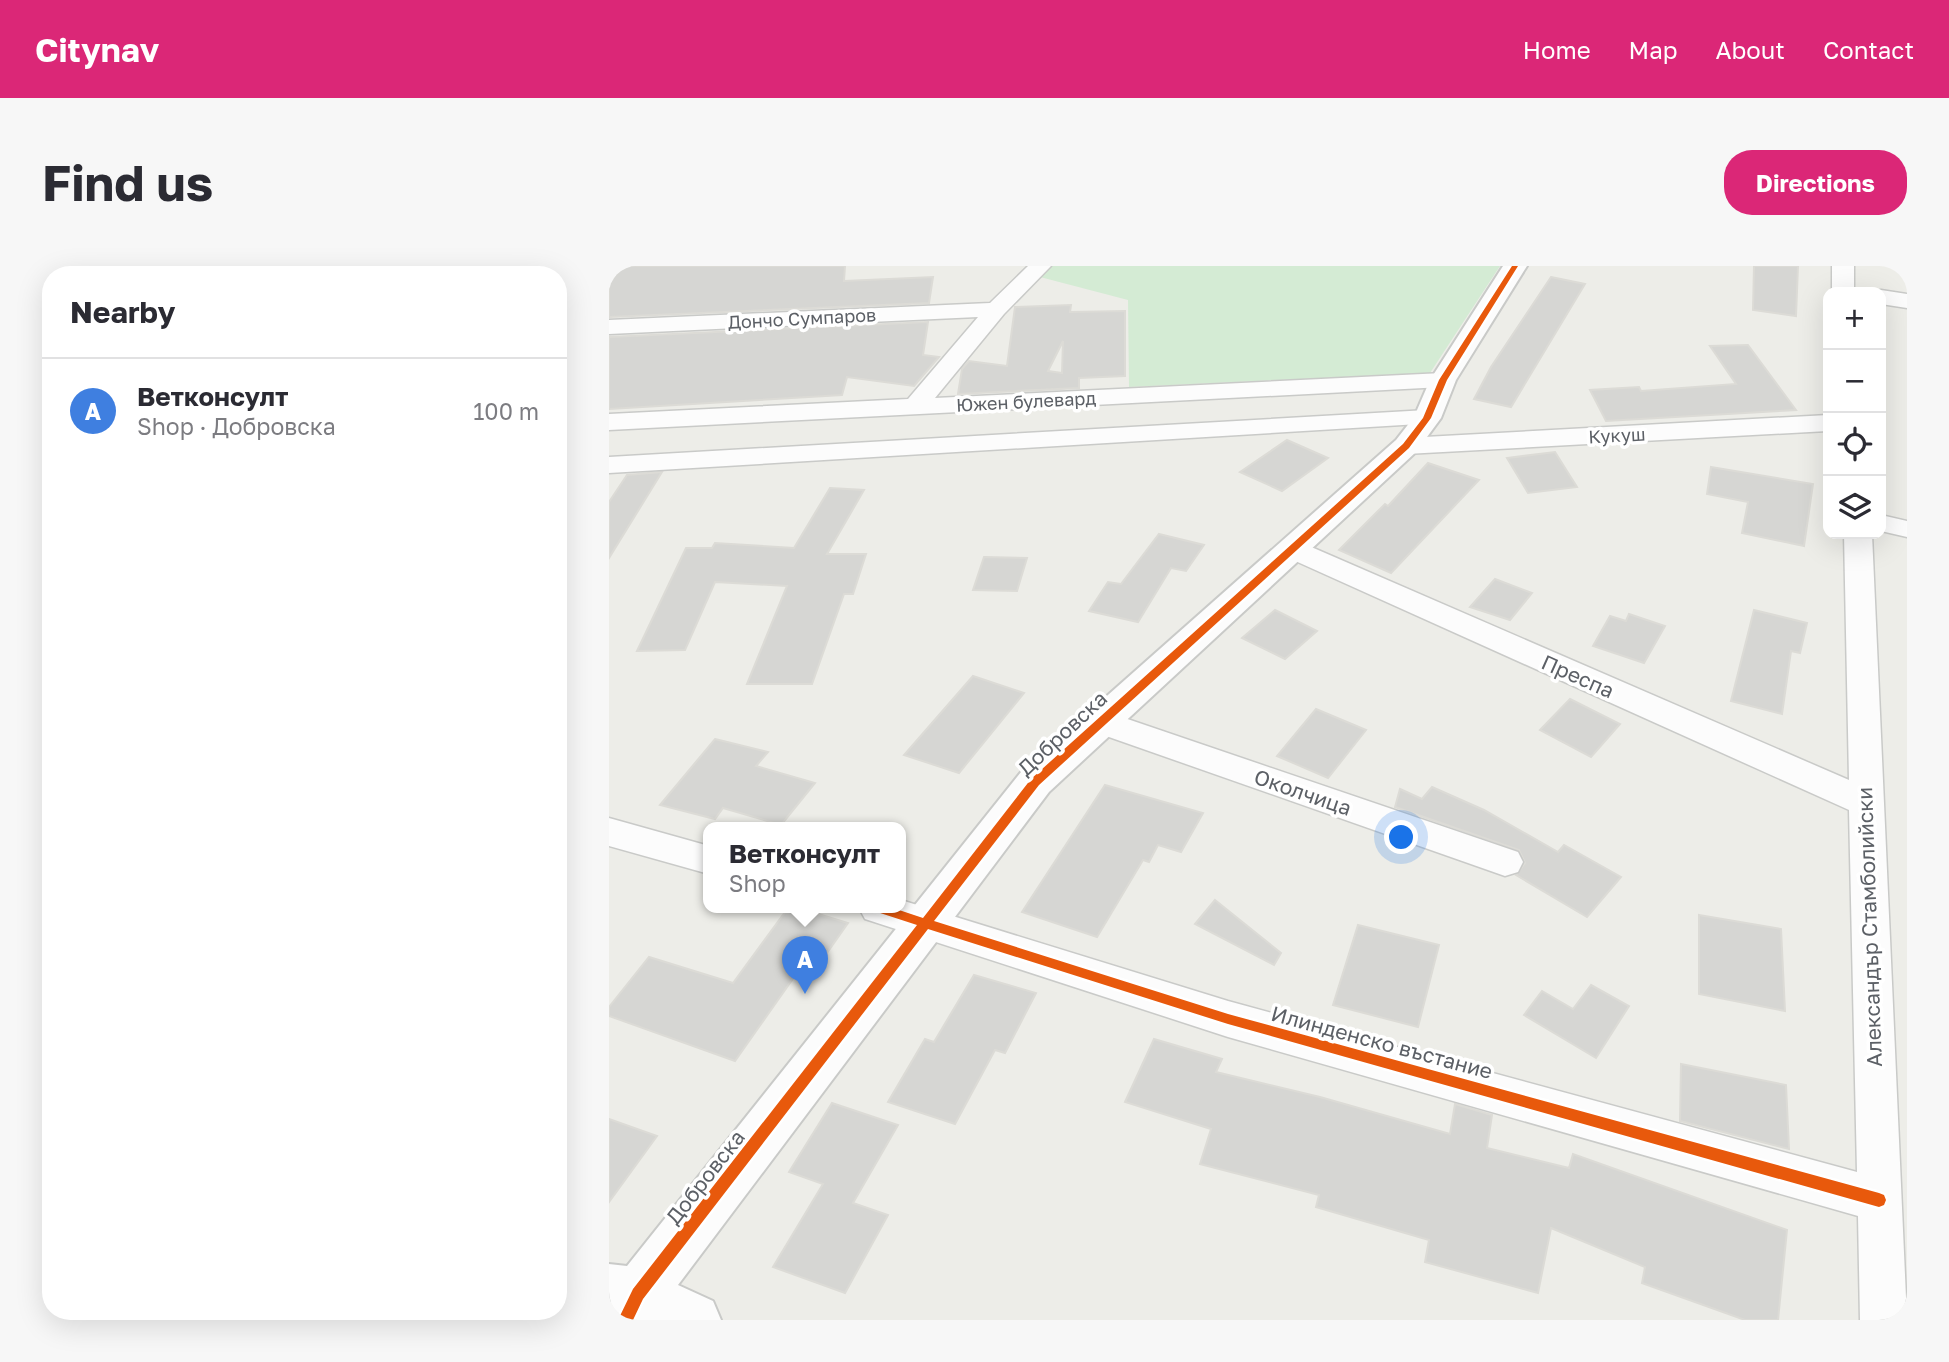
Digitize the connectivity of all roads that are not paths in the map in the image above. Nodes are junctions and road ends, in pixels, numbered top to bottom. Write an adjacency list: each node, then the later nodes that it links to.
1 (1040, 266): 7 (street)
2 (1515, 266): 9 (street, Добровска)
3 (1843, 266): 4 (street)
4 (1843, 287)
5 (1886, 299): 6 (street)
6 (1907, 301)
7 (996, 309): 8 (street, Дончо Сумпаров); 10 (street)
8 (609, 327)
9 (1443, 380): 10 (street, Южен булевард); 13 (street, Добровска)
10 (915, 407): 11 (street, Южен булевард)
11 (609, 422)
12 (1823, 423): 13 (street, Кукуш)
13 (1416, 432): 14 (street, Кукуш); 18 (street, Добровска)
14 (609, 465)
15 (1886, 524): 16 (street)
16 (1907, 529)
17 (1858, 539): 20 (street, Александър Стамболийски)
18 (1292, 549): 19 (street, Добровска); 20 (street, Преспа)
19 (1101, 722): 23 (street, Околчица); 25 (street, Добровска)
20 (1865, 802): 26 (street, Александър Стамболийски)
21 (609, 832): 22 (street)
22 (703, 858)
23 (1505, 862)
24 (896, 913): 25 (street, Илинденско въстание)
25 (927, 922): 26 (street, Илинденско въстание); 27 (street, Добровска)
26 (1879, 1200): 29 (street, Александър Стамболийски)
27 (624, 1301): 28 (street)
28 (694, 1320)
29 (1884, 1320)

